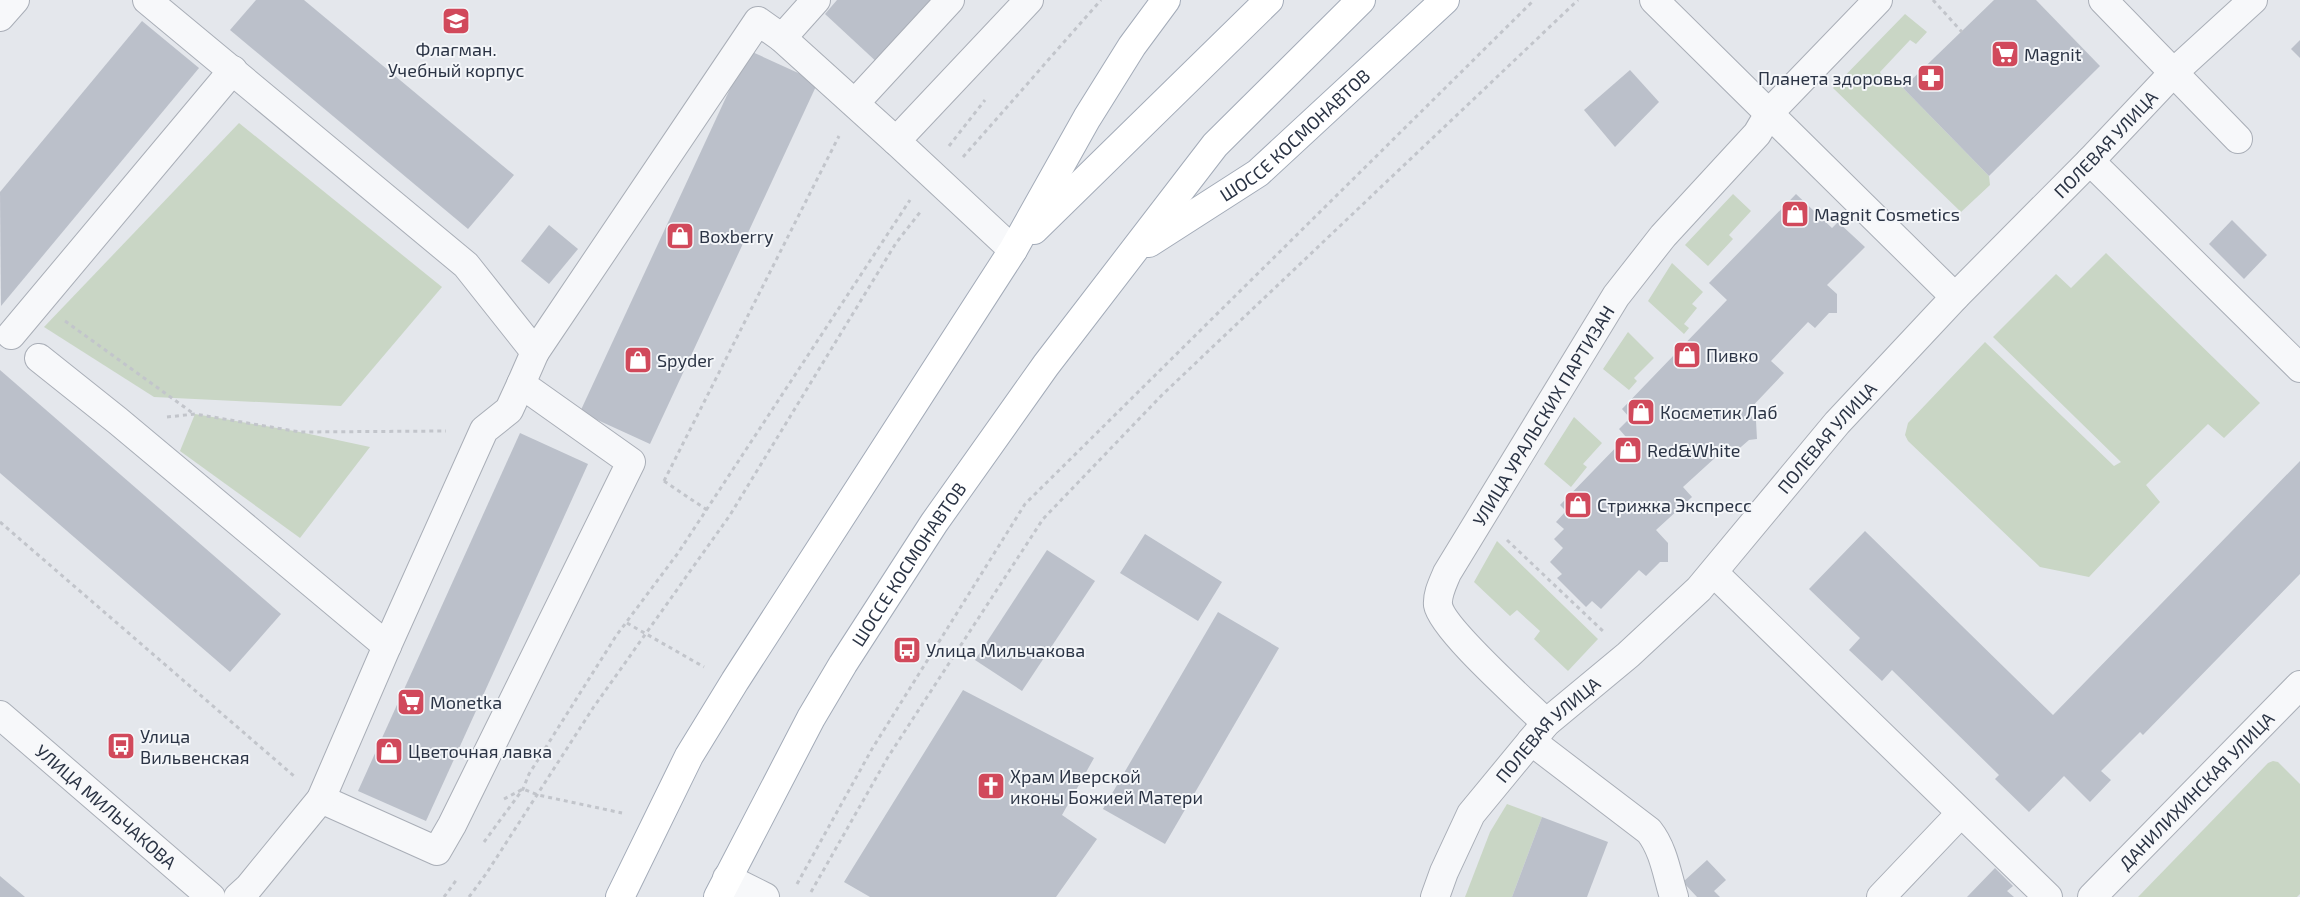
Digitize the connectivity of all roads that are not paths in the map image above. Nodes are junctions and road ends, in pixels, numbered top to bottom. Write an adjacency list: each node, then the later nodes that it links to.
1 (16, 0): 14 (street)
2 (147, 0): 16 (street)
3 (816, 0): 15 (street)
4 (950, 0): 18 (street)
5 (1029, 0): 21 (street)
6 (1166, 0): 23 (main road)
7 (1269, 0): 23 (main road)
8 (1361, 0): 24 (main road, ШОССЕ КОСМОНАВТОВ)
9 (1445, 0): 24 (main road, ШОССЕ КОСМОНАВТОВ)
10 (1654, 0): 19 (street)
11 (1878, 0): 19 (street, УЛИЦА УРАЛЬСКИХ ПАРТИЗАН)
12 (2103, 0): 17 (street)
13 (2253, 0): 17 (street, ПОЛЕВАЯ УЛИЦА)
14 (0, 17)
15 (782, 38): 18 (street); 27 (street)
16 (233, 70): 26 (street); 27 (street)
17 (2174, 72): 20 (street); 22 (street, ПОЛЕВАЯ УЛИЦА)
18 (855, 103): 21 (street)
19 (1770, 112): 25 (street); 35 (street, УЛИЦА УРАЛЬСКИХ ПАРТИЗАН)
20 (2238, 139)
21 (896, 140): 23 (street)
22 (2090, 161): 25 (street, ПОЛЕВАЯ УЛИЦА); 29 (street)
23 (1013, 250): 41 (main road)
24 (1133, 253): 38 (main road, ШОССЕ КОСМОНАВТОВ)
25 (1955, 297): 31 (street, ПОЛЕВАЯ УЛИЦА)
26 (11, 335)
27 (535, 352): 30 (street)
28 (39, 358): 32 (street)
29 (2300, 368)
30 (521, 384): 32 (street); 36 (street)
31 (1714, 573): 35 (street, ПОЛЕВАЯ УЛИЦА); 37 (street)
32 (386, 646): 36 (street)
33 (2300, 685): 47 (street, ДАНИЛИХИНСКАЯ УЛИЦА)
34 (0, 715): 39 (street, УЛИЦА МИЛЬЧАКОВА)
35 (1538, 732): 43 (street, ПОЛЕВАЯ УЛИЦА); 44 (street, УЛИЦА УРАЛЬСКИХ ПАРТИЗАН)
36 (321, 799): 40 (street)
37 (1960, 814): 45 (street); 46 (street)
38 (722, 887): 42 (street)
39 (211, 897)
40 (238, 897)
41 (620, 897)
42 (765, 897)
43 (1435, 897)
44 (1674, 897)
45 (1881, 897)
46 (2048, 897)
47 (2092, 897)

